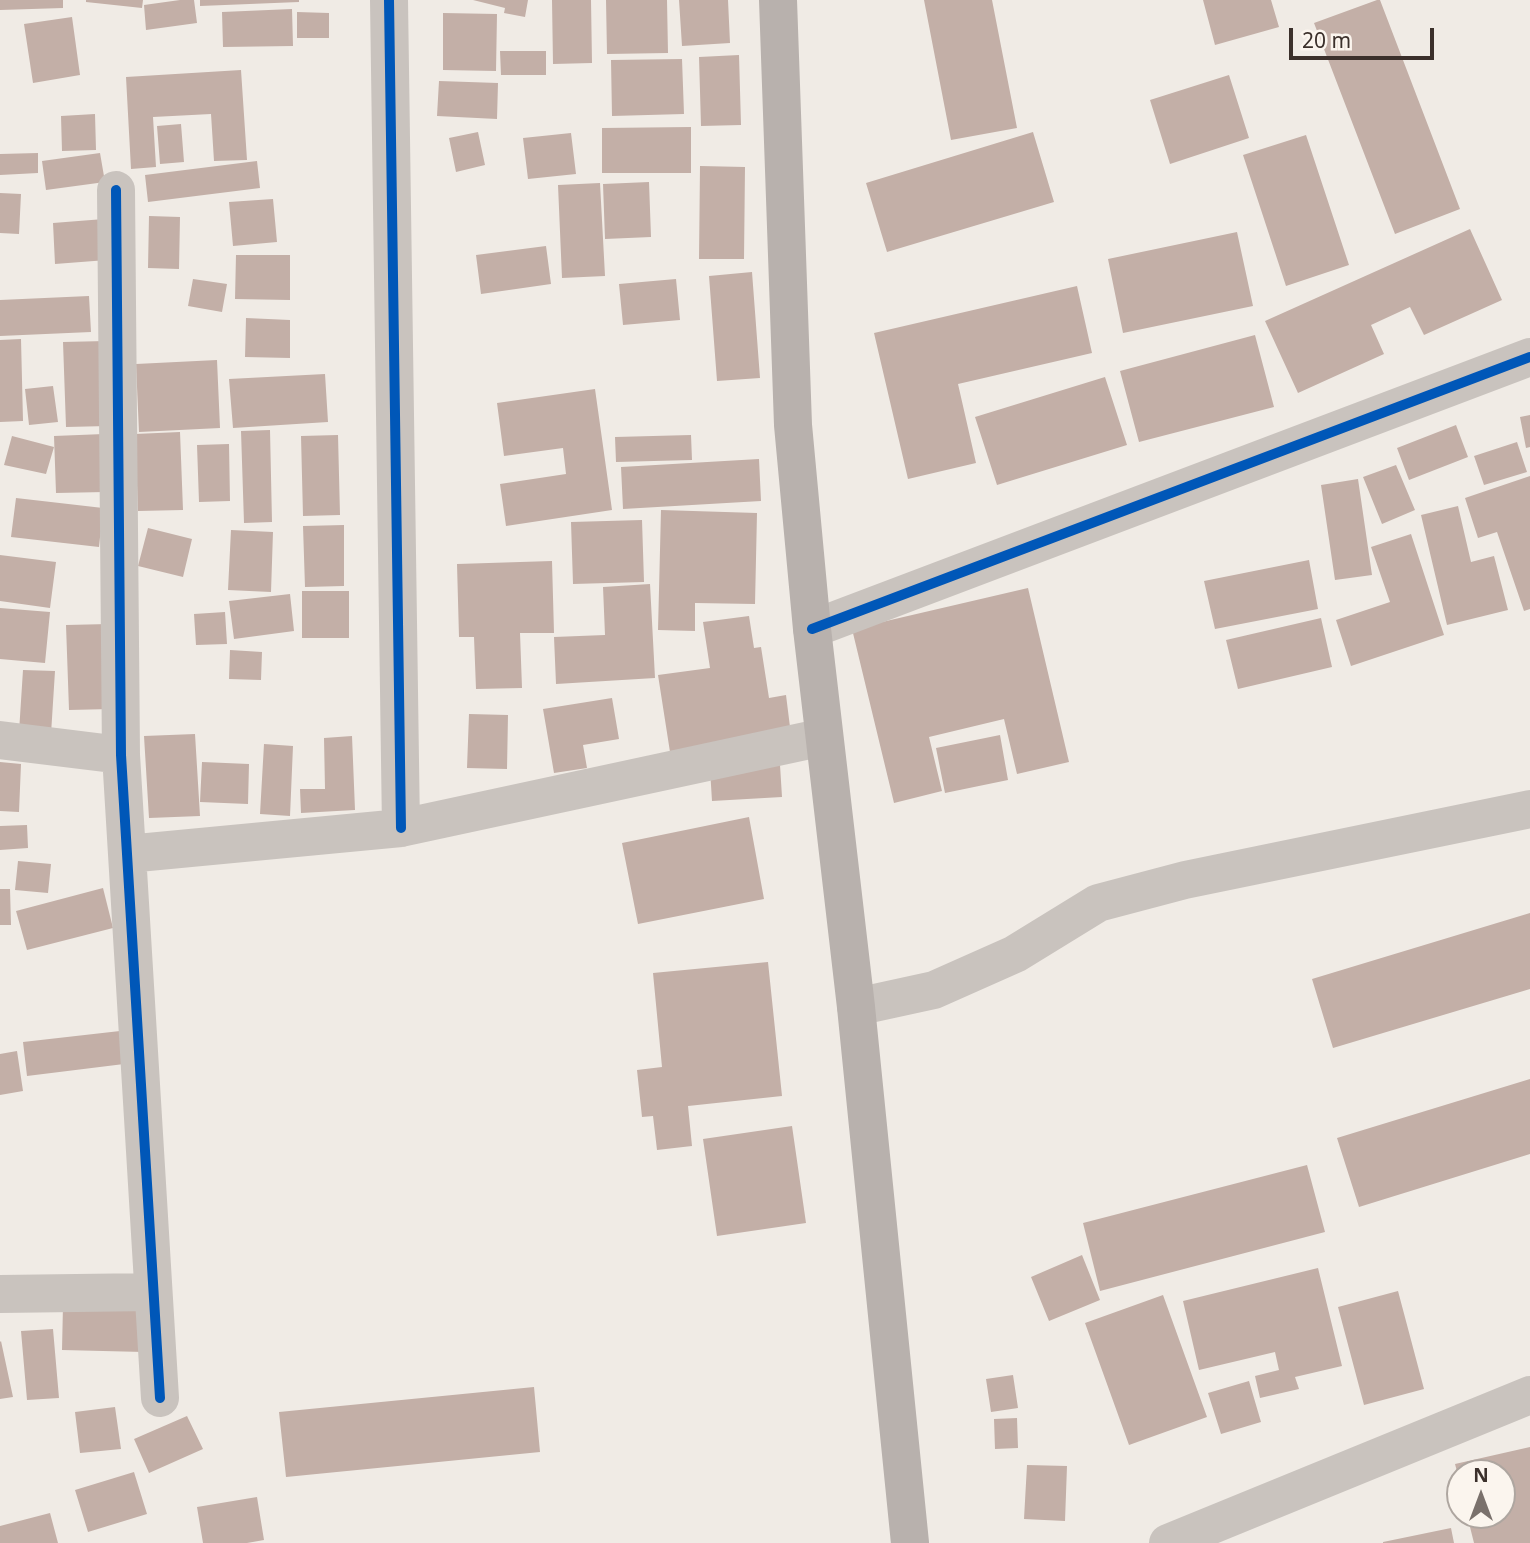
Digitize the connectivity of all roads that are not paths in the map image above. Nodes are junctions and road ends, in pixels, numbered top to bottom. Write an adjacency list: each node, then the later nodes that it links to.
1 (389, 0): 10 (street)
2 (778, 0): 5 (main road)
3 (116, 190): 8 (street)
4 (1530, 357): 5 (street)
5 (812, 629): 6 (main road)
6 (824, 737): 10 (street); 12 (main road)
7 (0, 740): 8 (street)
8 (121, 755): 11 (street)
9 (1530, 809): 12 (street)
10 (401, 828): 11 (street)
11 (127, 854): 13 (street)
12 (856, 1007): 17 (main road)
13 (153, 1292): 14 (street); 16 (street)
14 (0, 1294)
15 (1530, 1395): 18 (street)
16 (160, 1398)
17 (910, 1543)
18 (1168, 1543)

